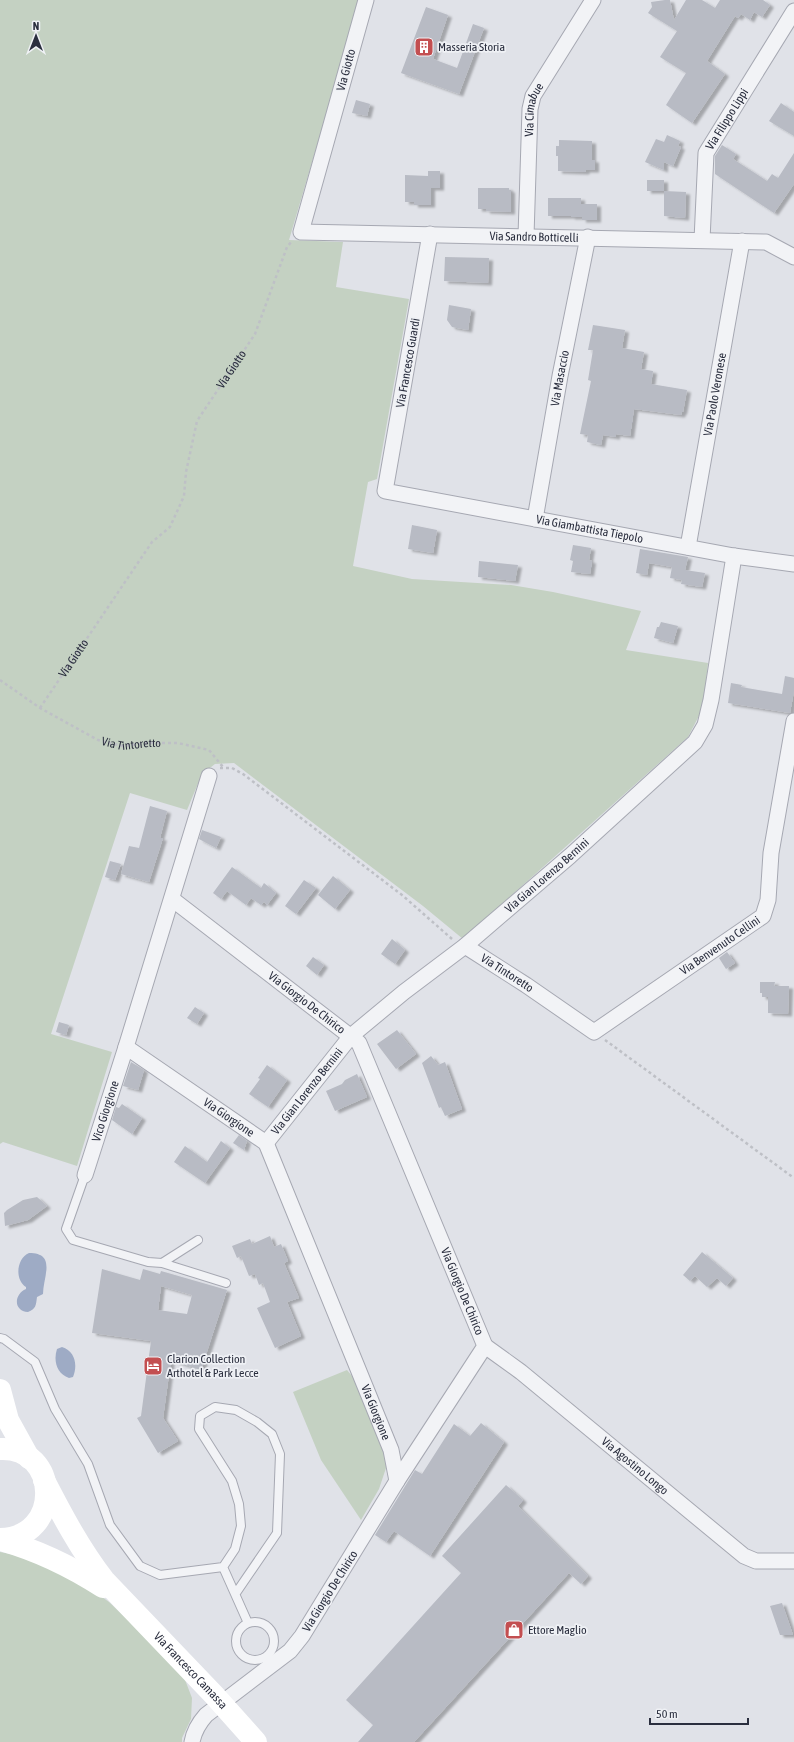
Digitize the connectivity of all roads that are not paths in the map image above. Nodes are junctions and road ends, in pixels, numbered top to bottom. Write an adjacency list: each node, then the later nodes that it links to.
1 (366, 0): 4 (street, Via Giotto)
2 (593, 0): 6 (street, Via Cimabue)
3 (794, 11): 8 (street, Via Filippo Lippi)
4 (301, 232): 5 (street, Via Sandro Botticelli)
5 (430, 234): 6 (street, Via Sandro Botticelli); 11 (street, Via Francesco Guardi)
6 (526, 236): 7 (street, Via Sandro Botticelli)
7 (588, 237): 8 (street, Via Sandro Botticelli); 12 (street, Via Masaccio)
8 (702, 240): 9 (street, Via Sandro Botticelli)
9 (742, 241): 10 (street, Via Sandro Botticelli); 13 (street, Via Paolo Veronese)
10 (794, 257)
11 (385, 491): 12 (street, Via Giambattista Tiepolo)
12 (535, 519): 13 (street, Via Giambattista Tiepolo)
13 (688, 547): 14 (street, Via Giambattista Tiepolo)
14 (734, 556): 15 (street, Via Giambattista Tiepolo); 19 (street, Via Gian Lorenzo Bernini)
15 (794, 564)
16 (794, 721): 20 (street, Via Benvenuto Cellini)
17 (208, 776): 18 (street)
18 (172, 898): 21 (street, Via Giorgio De Chirico); 22 (street)
19 (464, 946): 20 (street, Via Tintoretto); 21 (street, Via Gian Lorenzo Bernini)
20 (594, 1032)
21 (351, 1036): 23 (street, Via Gian Lorenzo Bernini); 29 (street, Via Giorgio De Chirico)
22 (126, 1047): 23 (street, Via Giorgione); 24 (street, Vico Giorgione)
23 (266, 1143): 35 (street, Via Giorgione)
24 (85, 1175): 26 (lane)
25 (198, 1240): 26 (lane)
26 (162, 1263): 27 (lane)
27 (226, 1283)
28 (0, 1338): 38 (lane)
29 (484, 1346): 35 (street, Via Giorgio De Chirico); 37 (street, Via Agostino Longo)
30 (2, 1397): 31 (street); 33 (street)
31 (0, 1427)
32 (0, 1449): 33 (street, Via Francesco Camassa)
33 (29, 1458): 34 (street, Via Francesco Camassa)
34 (44, 1480): 36 (street, Via Francesco Camassa); 40 (street, Via Francesco Camassa)
35 (397, 1481): 42 (street, Via Giorgio De Chirico)
36 (1, 1540): 40 (street, Via Francesco Camassa)
37 (794, 1561)
38 (223, 1567): 39 (lane); 39 (lane)
39 (236, 1593): 41 (lane)
40 (123, 1601): 45 (street, Via Francesco Camassa)
41 (248, 1623): 42 (lane); 43 (lane)
42 (276, 1654): 43 (lane); 44 (street, Via Giorgio De Chirico)
43 (251, 1659): 44 (lane)
44 (261, 1673): 45 (street, Via Giorgio De Chirico)
45 (222, 1704): 46 (street, Via Giorgio De Chirico); 47 (street, Via Francesco Camassa)
46 (192, 1742)
47 (256, 1742)

